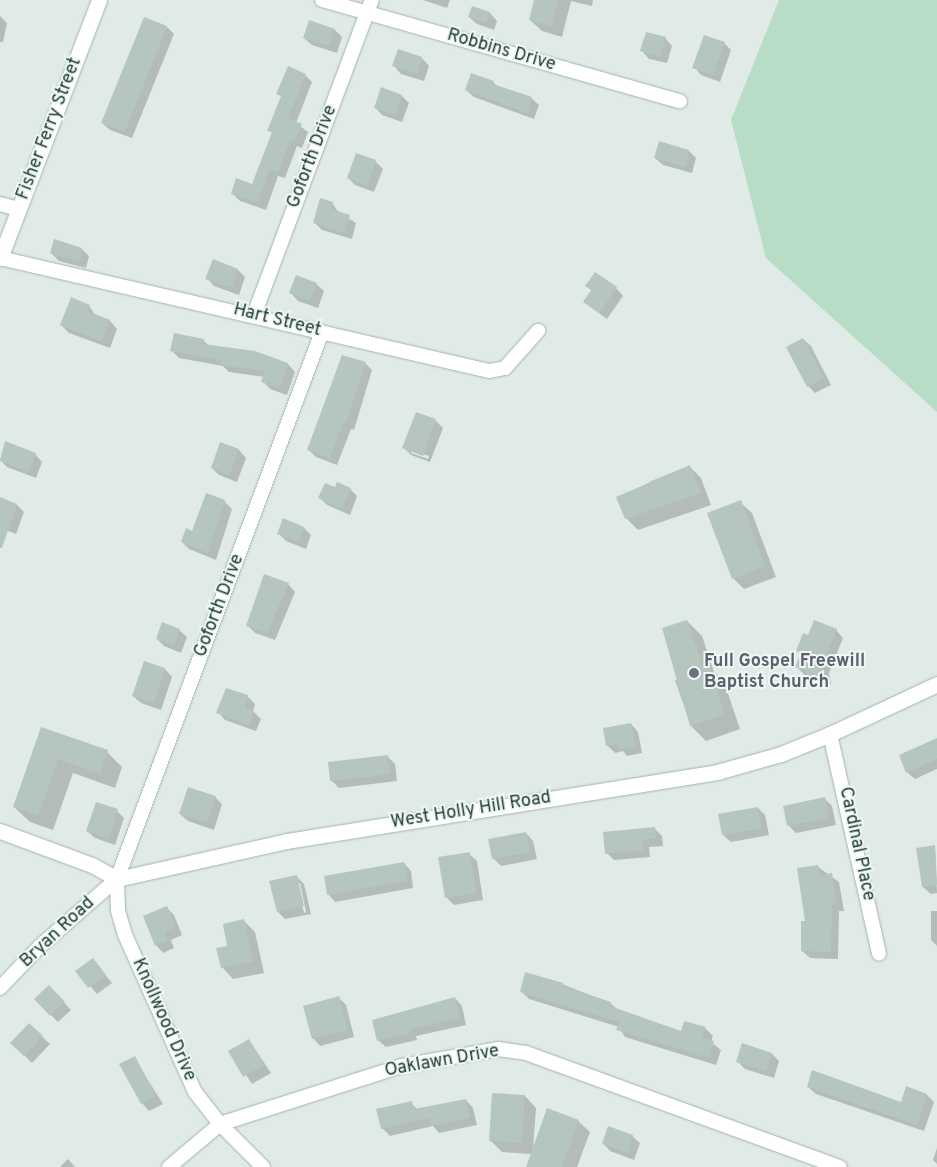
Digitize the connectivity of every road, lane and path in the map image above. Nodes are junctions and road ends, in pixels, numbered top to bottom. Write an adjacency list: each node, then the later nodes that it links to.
1 (99, 0): 6 (street, Fisher Ferry Street)
2 (322, 0): 3 (street, Robbins Drive)
3 (369, 6): 4 (street, Robbins Drive); 8 (street, Goforth Drive)
4 (680, 101)
5 (0, 204): 6 (street)
6 (19, 210): 7 (street, Fisher Ferry Street)
7 (0, 258): 8 (street, Hart Street)
8 (254, 314): 10 (street, Hart Street)
9 (538, 331): 10 (street, Hart Street)
10 (322, 332): 14 (street, Goforth Drive)
11 (937, 684): 12 (street, West Holly Hill Road)
12 (830, 734): 14 (street, West Holly Hill Road); 15 (street, Cardinal Place)
13 (0, 831): 14 (street)
14 (117, 879): 16 (street, Bryan Road); 17 (street, Knollwood Drive)
15 (879, 954)
16 (0, 988)
17 (220, 1124): 18 (street, Oaklawn Drive); 19 (street, Knollwood Drive); 20 (street, Oaklawn Drive)
18 (169, 1167)
19 (262, 1167)
20 (840, 1167)

